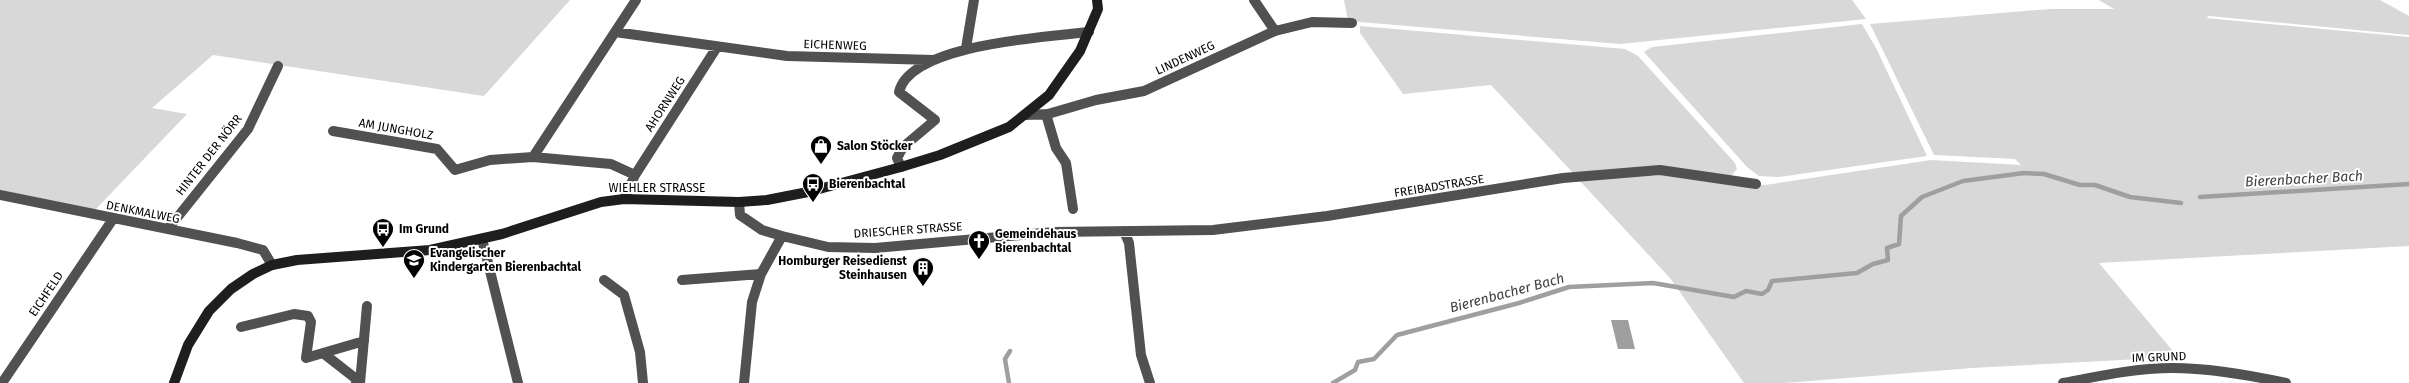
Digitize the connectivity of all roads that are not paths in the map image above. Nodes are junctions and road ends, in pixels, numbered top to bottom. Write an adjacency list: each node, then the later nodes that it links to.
1 (636, 0): 7 (street)
2 (974, 0): 10 (street)
3 (1097, 0): 8 (main road, WIEHLER STRASSE)
4 (1254, 0): 6 (street)
5 (1352, 23): 6 (street, LINDENWEG)
6 (1275, 31): 13 (street, LINDENWEG)
7 (616, 32): 9 (street, EICHENWEG); 16 (street)
8 (1089, 32): 10 (street, EICHENWEG); 14 (main road, WIEHLER STRASSE)
9 (717, 47): 11 (street, EICHENWEG); 18 (street, AHORNWEG)
10 (966, 48): 11 (street, EICHENWEG)
11 (934, 60): 17 (street)
12 (278, 66): 25 (street, HINTER DER NÖRR)
13 (1046, 114): 14 (street, LINDENWEG); 23 (street)
14 (1026, 115): 17 (main road, WIEHLER STRASSE)
15 (333, 131): 16 (street, AM JUNGHOLZ)
16 (533, 157): 18 (street, AM JUNGHOLZ)
17 (901, 168): 22 (main road, WIEHLER STRASSE)
18 (635, 175): 21 (street)
19 (1756, 184): 26 (street, FREIBADSTRASSE)
20 (0, 195): 24 (street, DENKMALWEG)
21 (624, 199): 22 (main road, WIEHLER STRASSE); 28 (main road, WIEHLER STRASSE)
22 (740, 202): 27 (street, DRIESCHER STRASSE)
23 (1072, 209)
24 (113, 219): 25 (street, DENKMALWEG); 37 (street, EICHFELD)
25 (168, 229): 29 (street, DENKMALWEG)
26 (1124, 232): 27 (street, DRIESCHER STRASSE); 43 (street)
27 (782, 236): 30 (street)
28 (482, 239): 29 (main road, WIEHLER STRASSE); 40 (street)
29 (272, 265): 38 (main road, WIEHLER STRASSE)
30 (761, 274): 32 (street); 42 (street)
31 (604, 280): 41 (street)
32 (682, 280)
33 (367, 306): 35 (street)
34 (241, 327): 36 (street)
35 (364, 341): 36 (street); 39 (street)
36 (323, 353): 39 (street)
37 (2, 383)
38 (174, 383)
39 (359, 383)
40 (518, 383)
41 (643, 383)
42 (744, 383)
43 (1150, 383)
44 (2063, 383): 45 (street, IM GRUND)
45 (2286, 383)

